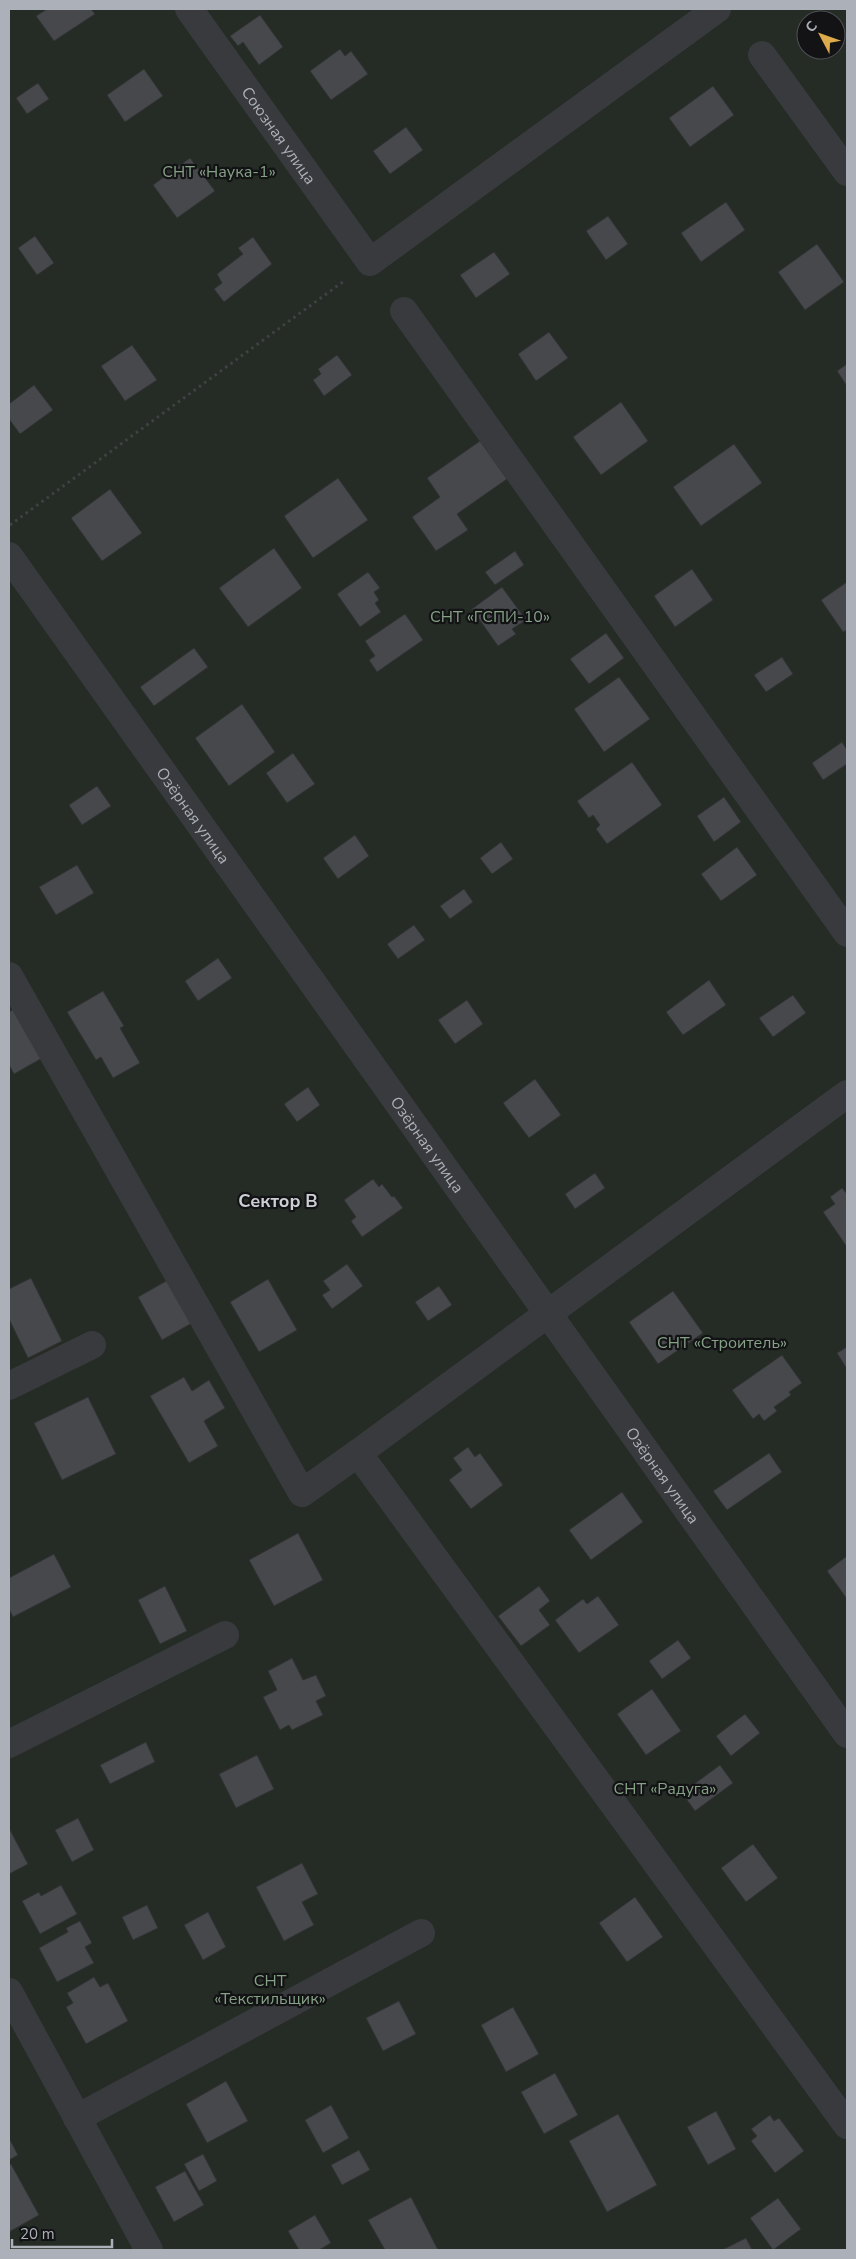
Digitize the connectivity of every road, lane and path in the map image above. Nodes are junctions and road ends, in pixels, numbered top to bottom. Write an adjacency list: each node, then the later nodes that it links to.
1 (189, 9): 5 (street, Союзная улица)
2 (717, 9): 5 (street)
3 (762, 54): 4 (street)
4 (847, 172)
5 (370, 262): 7 (path)
6 (404, 311): 9 (street)
7 (9, 526)
8 (9, 556): 12 (street, Озёрная улица)
9 (847, 933)
10 (9, 976): 15 (street)
11 (847, 1094): 12 (street)
12 (548, 1313): 15 (street); 17 (street, Озёрная улица)
13 (92, 1345): 14 (street)
14 (9, 1386)
15 (358, 1452): 22 (street)
16 (225, 1635): 18 (street)
17 (847, 1734)
18 (9, 1744)
19 (421, 1933): 21 (street)
20 (9, 1992): 21 (street)
21 (77, 2118): 23 (street)
22 (847, 2125)
23 (149, 2250)

